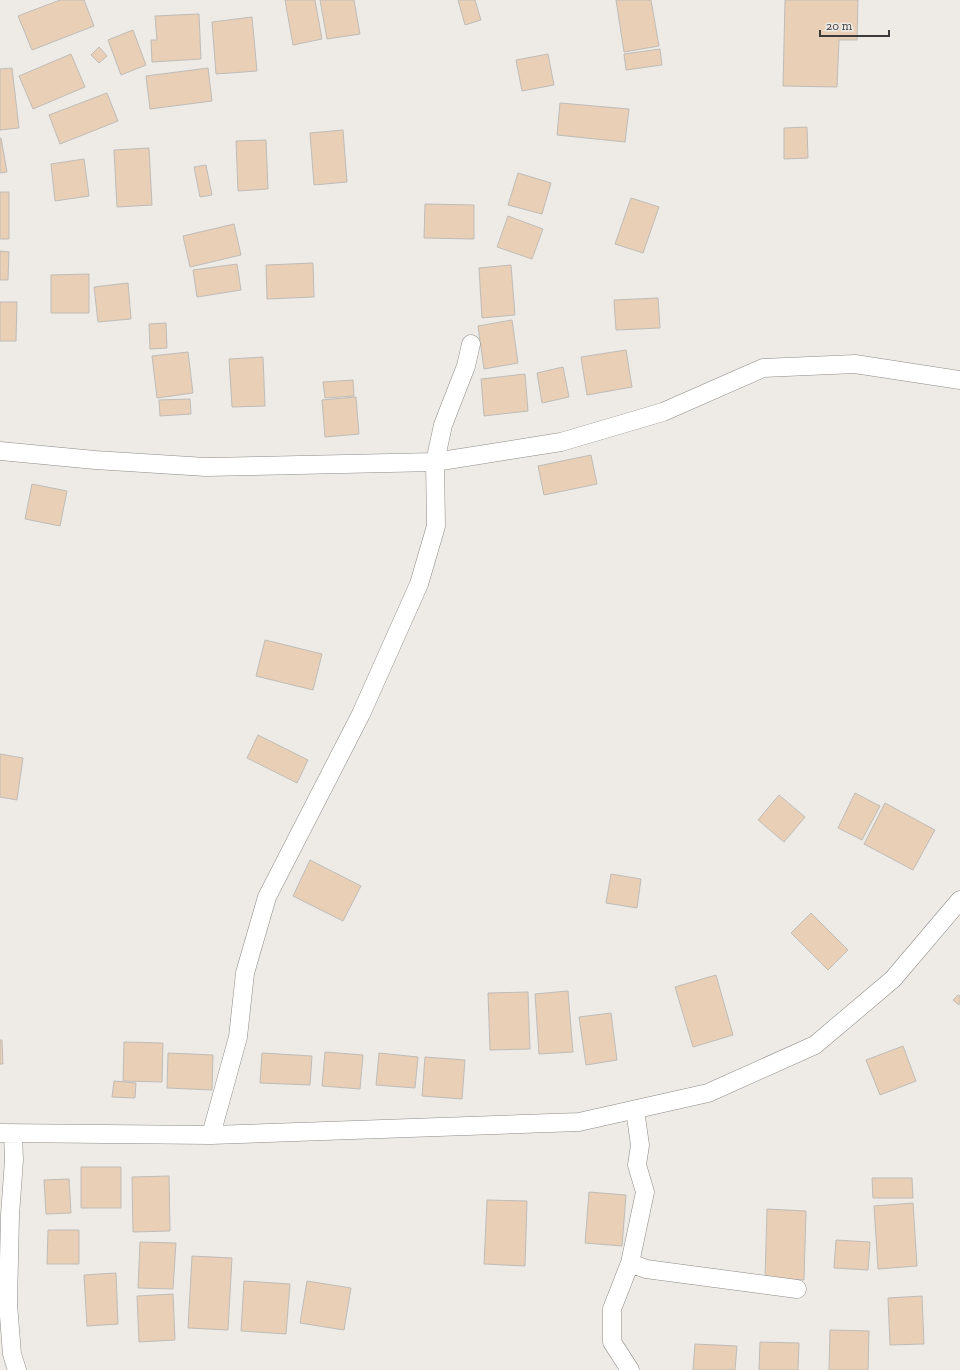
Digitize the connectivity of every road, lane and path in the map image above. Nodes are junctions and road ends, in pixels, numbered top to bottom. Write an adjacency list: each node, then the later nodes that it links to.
1 (471, 344): 4 (street)
2 (960, 380): 4 (street)
3 (0, 451): 4 (street)
4 (435, 462): 8 (street)
5 (960, 900): 6 (street)
6 (635, 1110): 8 (street); 9 (street)
7 (7, 1133): 8 (street); 11 (street)
8 (211, 1135)
9 (630, 1263): 10 (street); 12 (street)
10 (797, 1289)
11 (17, 1370)
12 (630, 1370)

